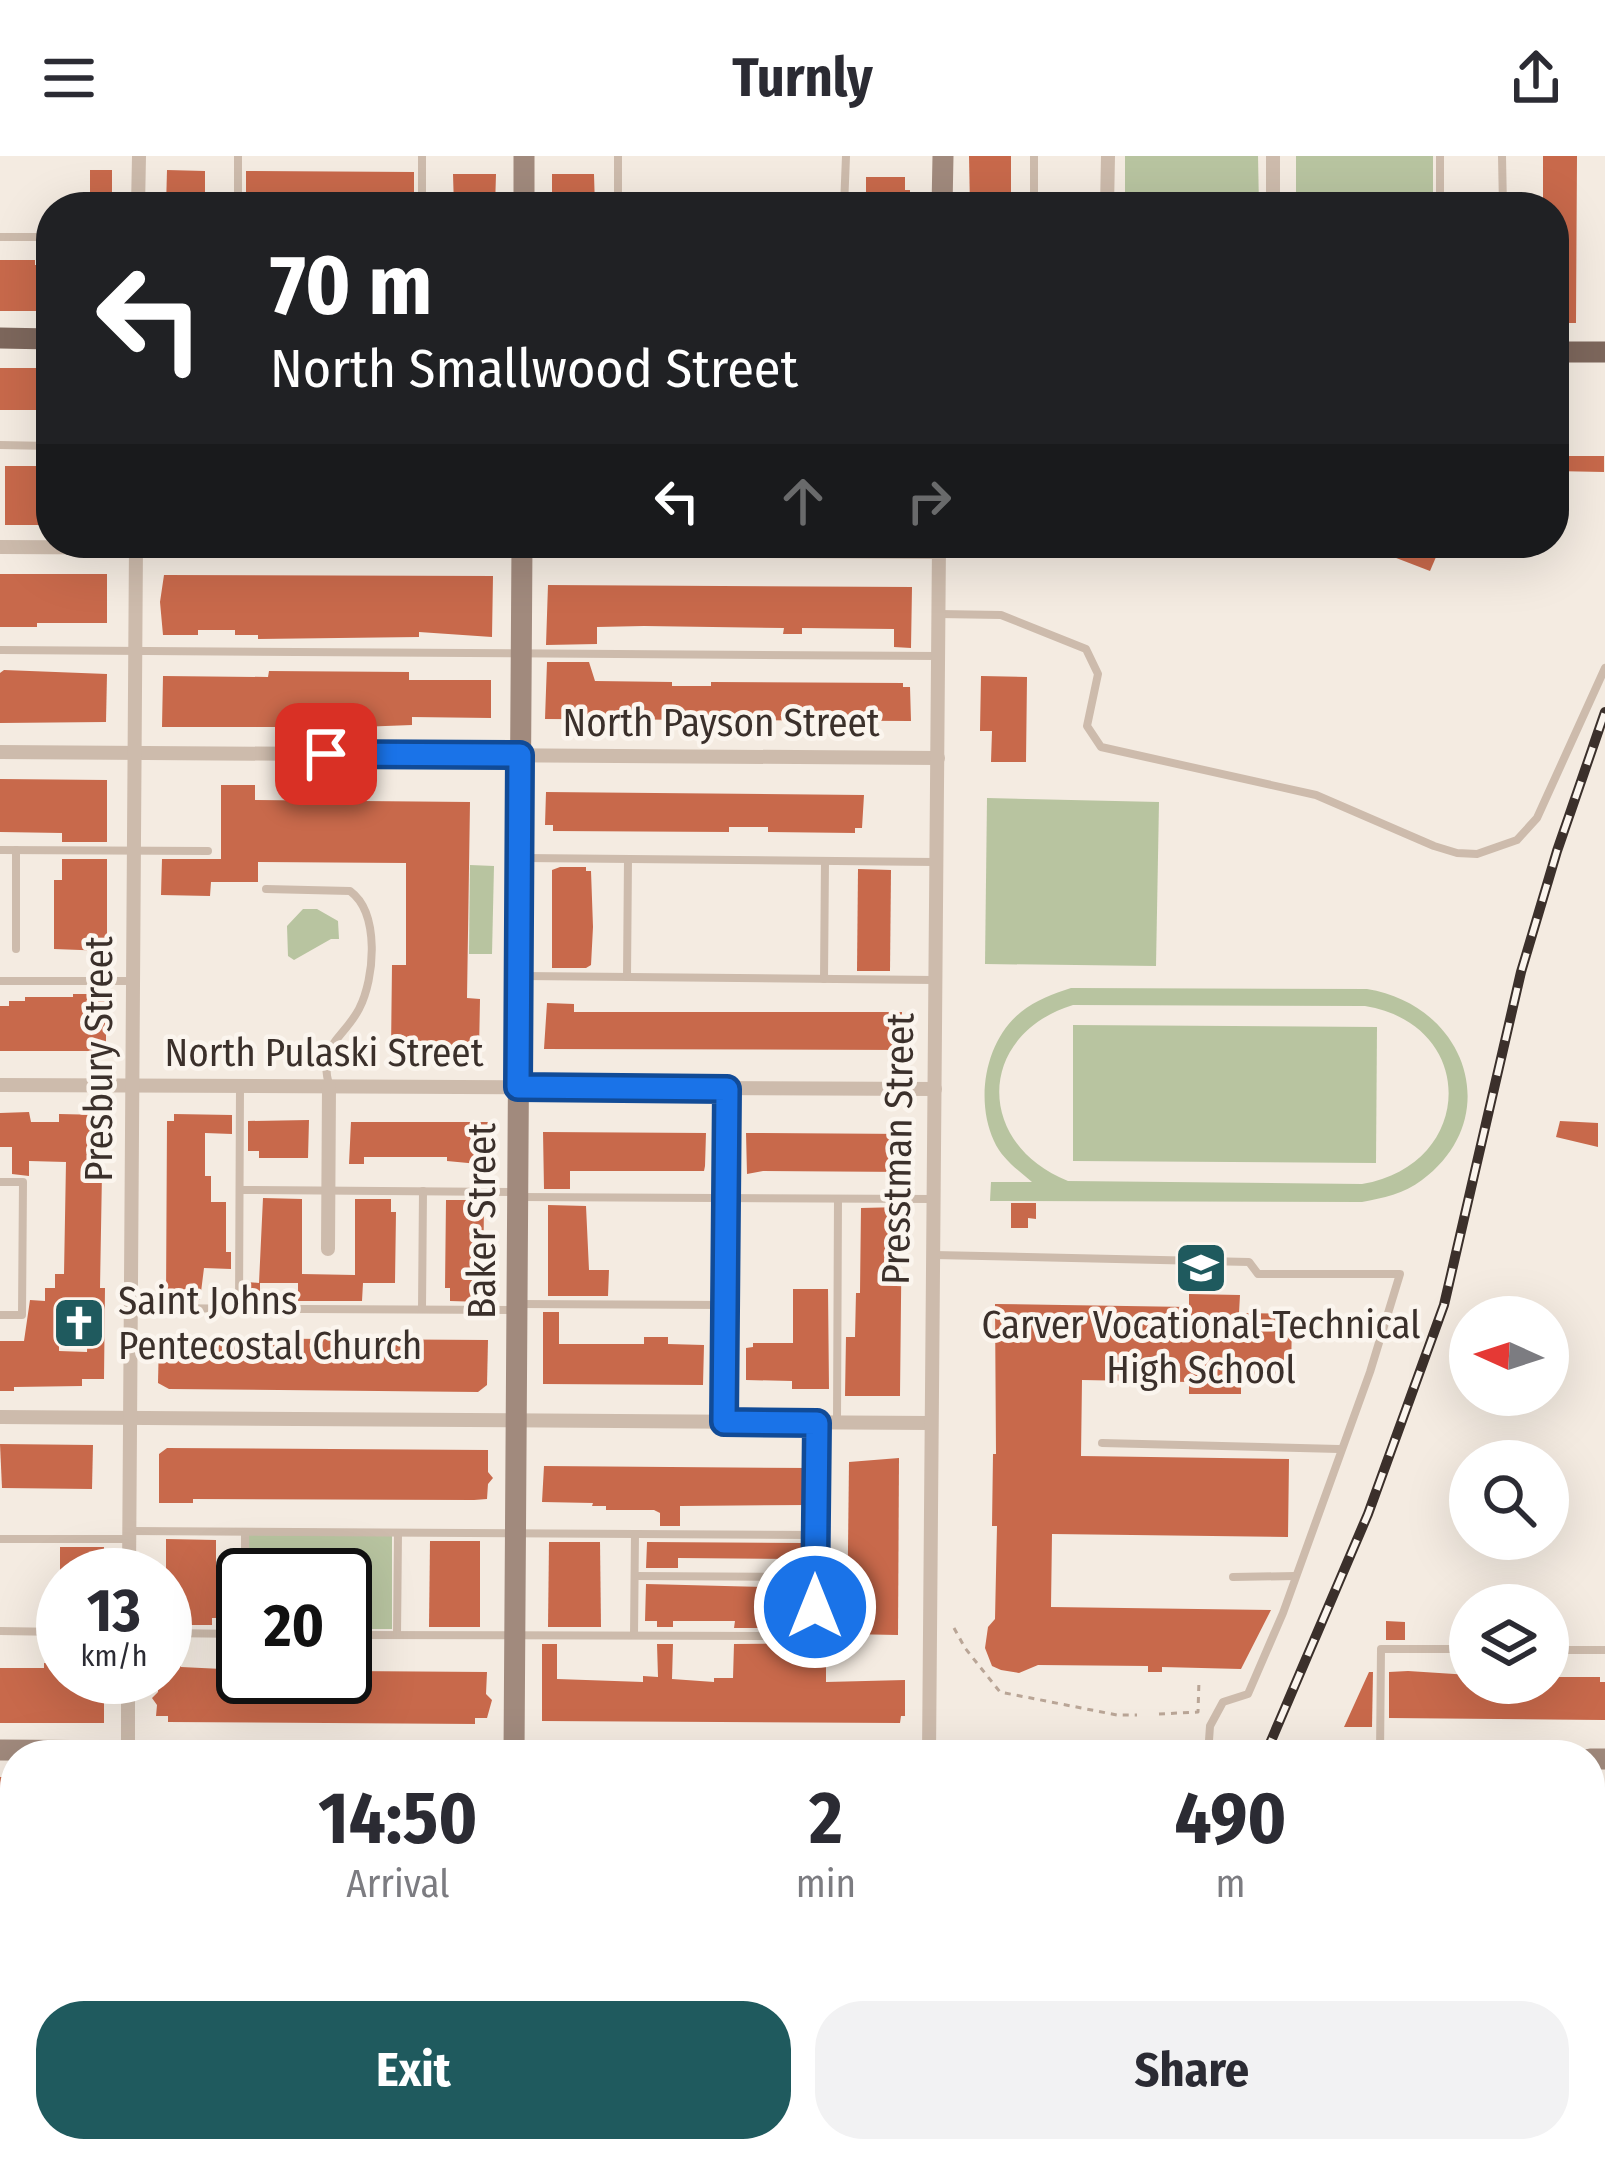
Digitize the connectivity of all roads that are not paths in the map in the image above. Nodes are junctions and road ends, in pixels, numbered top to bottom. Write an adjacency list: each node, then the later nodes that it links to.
1 (139, 156): 13 (street)
2 (238, 156): 14 (lane)
3 (422, 156): 15 (lane)
4 (524, 156): 16 (street)
5 (618, 156): 17 (lane)
6 (846, 156): 18 (lane)
7 (943, 156): 19 (street)
8 (1034, 156): 20 (lane)
9 (1108, 156): 21 (street)
10 (1273, 156): 22 (street)
11 (1440, 156): 23 (lane)
12 (1502, 156): 24 (lane)
13 (138, 192)
14 (238, 192)
15 (422, 192)
16 (524, 192)
17 (618, 192)
18 (845, 192)
19 (942, 192)
20 (1034, 192)
21 (1107, 192)
22 (1273, 192)
23 (1440, 192)
24 (1503, 192)
25 (0, 237): 26 (lane)
26 (36, 238)
27 (0, 338): 28 (main road)
28 (36, 339)
29 (1605, 342): 31 (street)
30 (1569, 352): 31 (main road)
31 (1605, 352)
32 (0, 445): 33 (lane)
33 (36, 446)
34 (36, 546): 35 (street)
35 (0, 547)
36 (136, 558): 41 (street, Presbury Street)
37 (522, 558): 42 (street, Baker Street)
38 (939, 558): 39 (street, Presstman Street)
39 (939, 614): 43 (street, Presstman Street); 44 (lane)
40 (0, 650): 41 (lane)
41 (135, 650): 42 (lane); 46 (street, Presbury Street)
42 (521, 653): 43 (lane); 47 (street, Baker Street)
43 (938, 656): 48 (street, Presstman Street)
44 (1605, 668)
45 (0, 752): 46 (street, North Payson Street)
46 (134, 753): 47 (street, North Payson Street); 51 (street, Presbury Street)
47 (520, 755): 48 (street, North Payson Street); 53 (street, Baker Street)
48 (938, 758): 56 (street, Presstman Street)
49 (0, 850): 50 (lane)
50 (16, 850): 51 (lane); 58 (lane)
51 (134, 850): 52 (lane); 64 (street, Presbury Street)
52 (208, 851)
53 (520, 858): 54 (lane); 59 (street, Baker Street)
54 (628, 859): 55 (lane); 60 (lane)
55 (825, 861): 56 (lane); 61 (lane)
56 (936, 862): 62 (street, Presstman Street)
57 (266, 889): 68 (lane)
58 (16, 949)
59 (519, 976): 60 (lane); 69 (street, Baker Street)
60 (627, 977): 61 (lane)
61 (824, 979): 62 (lane)
62 (935, 980): 71 (street, Presstman Street)
63 (0, 981): 64 (lane)
64 (133, 981): 66 (street, Presbury Street)
65 (0, 1085): 66 (street, North Pulaski Street)
66 (132, 1085): 67 (street, North Pulaski Street); 84 (street, Presbury Street)
67 (240, 1086): 68 (street, North Pulaski Street); 73 (lane)
68 (329, 1086): 69 (street, North Pulaski Street); 74 (street)
69 (518, 1087): 70 (street, North Pulaski Street); 76 (street, Baker Street)
70 (727, 1089): 71 (street, North Pulaski Street); 77 (lane)
71 (934, 1089): 79 (street, Presstman Street)
72 (0, 1182): 87 (lane)
73 (239, 1190): 74 (lane); 85 (lane)
74 (328, 1191): 75 (lane); 80 (street)
75 (423, 1192): 76 (lane); 86 (lane)
76 (518, 1194): 77 (lane); 83 (street, Baker Street)
77 (726, 1198): 78 (lane); 82 (lane)
78 (838, 1199): 79 (lane); 92 (lane)
79 (933, 1199): 81 (street, Presstman Street)
80 (328, 1249)
81 (933, 1255): 94 (street, Presstman Street); 96 (lane)
82 (725, 1305): 83 (lane); 91 (lane)
83 (517, 1307): 86 (lane); 90 (street, Baker Street)
84 (131, 1308): 85 (lane); 89 (street, Presbury Street)
85 (239, 1308): 86 (lane)
86 (422, 1310)
87 (0, 1315)
88 (0, 1417): 89 (street)
89 (130, 1418): 90 (street); 101 (street, Presbury Street)
90 (516, 1420): 91 (street); 99 (street, Baker Street)
91 (724, 1422): 93 (street)
92 (837, 1422): 93 (street); 94 (street)
93 (817, 1423): 102 (lane)
94 (932, 1423): 122 (street, Presstman Street)
95 (1102, 1443): 96 (lane)
96 (1339, 1449): 107 (lane)
97 (245, 1532): 98 (lane); 101 (lane); 105 (lane)
98 (398, 1532): 99 (lane); 113 (lane)
99 (516, 1533): 100 (lane); 115 (street, Baker Street)
100 (635, 1534): 102 (lane); 106 (lane)
101 (129, 1535): 103 (lane); 104 (street, Presbury Street)
102 (816, 1535): 108 (lane)
103 (0, 1539)
104 (129, 1548)
105 (245, 1548)
106 (634, 1576): 108 (lane); 114 (lane)
107 (1295, 1576): 109 (lane); 123 (lane)
108 (815, 1577): 114 (lane)
109 (1233, 1577)
110 (0, 1631): 111 (lane)
111 (36, 1632)
112 (372, 1635): 113 (lane)
113 (397, 1635): 115 (lane)
114 (634, 1635): 115 (lane)
115 (515, 1636): 121 (street, Baker Street)
116 (1449, 1649): 124 (lane)
117 (1569, 1650): 118 (lane)
118 (1605, 1650)
119 (128, 1704): 120 (street)
120 (128, 1740)
121 (514, 1740)
122 (929, 1740)
123 (1209, 1740)
124 (1380, 1740)

